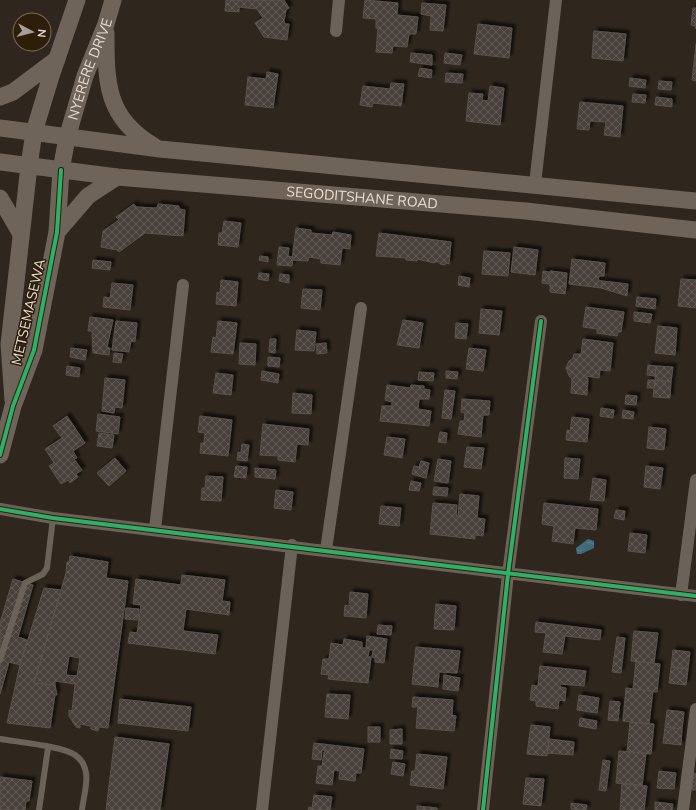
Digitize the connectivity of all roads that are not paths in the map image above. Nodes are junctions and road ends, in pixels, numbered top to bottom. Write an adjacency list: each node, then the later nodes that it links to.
1 (77, 0): 7 (main road)
2 (113, 0): 5 (main road, NYERERE DRIVE)
3 (340, 0): 6 (street)
4 (556, 0): 17 (street)
5 (106, 24): 11 (main road, NYERERE DRIVE); 12 (main road)
6 (336, 31)
7 (57, 59): 8 (main road); 10 (main road)
8 (0, 97)
9 (0, 128): 10 (main road, SEGODITSHANE ROAD)
10 (34, 132): 11 (main road, SEGODITSHANE ROAD); 14 (main road, METSEMASEWA)
11 (67, 138): 12 (main road, SEGODITSHANE ROAD); 15 (main road, METSEMASEWA)
12 (160, 149): 17 (main road, SEGODITSHANE ROAD)
13 (0, 162): 14 (main road, SEGODITSHANE ROAD)
14 (29, 166): 15 (main road, SEGODITSHANE ROAD); 22 (main road, METSEMASEWA)
15 (61, 170): 16 (main road, SEGODITSHANE ROAD); 21 (main road, METSEMASEWA)
16 (117, 177): 20 (main road, SEGODITSHANE ROAD); 21 (main road)
17 (535, 184): 19 (main road, SEGODITSHANE ROAD)
18 (0, 198): 22 (main road)
19 (696, 201)
20 (696, 230)
21 (57, 232): 26 (main road, METSEMASEWA)
22 (21, 234): 26 (main road, METSEMASEWA)
23 (183, 285): 31 (street)
24 (361, 308): 33 (street)
25 (541, 321): 34 (street)
26 (13, 406): 27 (main road, METSEMASEWA)
27 (0, 456)
28 (696, 480): 35 (street)
29 (0, 509): 30 (street)
30 (53, 518): 31 (street); 37 (lane)
31 (155, 529): 32 (street)
32 (292, 546): 33 (street); 43 (street)
33 (326, 550): 34 (street)
34 (508, 574): 35 (street); 44 (street)
35 (681, 595): 36 (street)
36 (696, 596)
37 (0, 660)
38 (696, 709): 45 (street)
39 (0, 739): 40 (lane)
40 (48, 748): 41 (lane); 42 (lane)
41 (39, 810)
42 (82, 810)
43 (262, 810)
44 (483, 810)
45 (683, 810)

